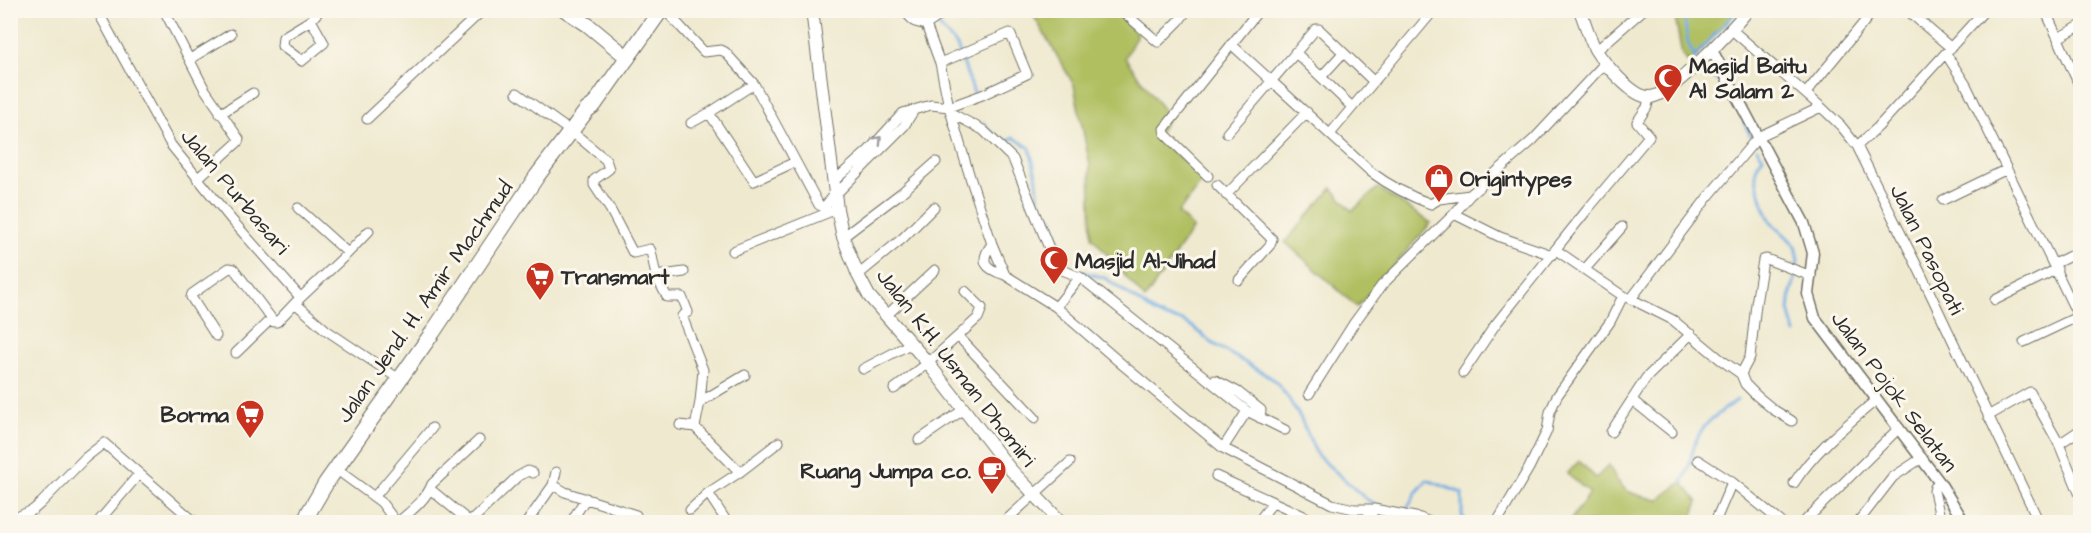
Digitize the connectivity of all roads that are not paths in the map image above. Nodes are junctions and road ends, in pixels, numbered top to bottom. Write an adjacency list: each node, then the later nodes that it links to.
1 (97, 10): 64 (street, Jalan Purbasari)
2 (320, 10): 22 (street)
3 (483, 10): 53 (street)
4 (565, 10): 33 (main road)
5 (651, 10): 33 (highway, Jalan Jend. H. Amir Machmud)
6 (663, 10): 33 (highway, Jalan Jend. H. Amir Machmud); 41 (street)
7 (812, 10): 65 (main road, Jalan K.H. Usman Dhomiri)
8 (903, 10): 21 (street)
9 (1121, 10): 10 (street)
10 (1187, 10)
11 (1434, 10): 39 (street)
12 (1580, 10): 29 (main road)
13 (1643, 10): 29 (street)
14 (1748, 10): 24 (main road)
15 (1874, 10): 44 (street)
16 (1907, 10): 30 (street)
17 (1985, 10): 30 (street)
18 (2045, 10): 26 (street)
19 (166, 11): 34 (street)
20 (1255, 12): 27 (street)
21 (937, 17): 35 (street)
22 (311, 20): 22 (street)
23 (2080, 26): 26 (street)
24 (1731, 30): 28 (main road); 44 (street, Jalan Pasopati)
25 (231, 34): 34 (street)
26 (2058, 38): 40 (street)
27 (1231, 44): 38 (street); 63 (street)
28 (1712, 50): 45 (main road); 58 (street, Jalan Pojok Selatan)
29 (1596, 51): 36 (main road)
30 (1949, 51): 59 (street); 62 (street)
31 (1295, 52): 32 (street); 37 (street); 38 (street)
32 (1343, 53): 37 (street); 39 (street)
33 (625, 56): 55 (highway, Jalan Jend. H. Amir Machmud)
34 (190, 59): 52 (street)
35 (940, 63): 49 (street); 49 (street)
36 (1605, 63): 45 (main road); 69 (street)
37 (1321, 77): 46 (street)
38 (1271, 80): 50 (street); 56 (street)
39 (1373, 81): 46 (street)
40 (2080, 83)
41 (754, 84): 51 (street); 60 (street)
42 (253, 93): 52 (street)
43 (517, 93): 55 (street)
44 (1806, 93): 47 (street, Jalan Pasopati)
45 (1650, 98): 81 (street)
46 (1352, 107): 57 (street)
47 (1821, 107): 58 (street); 59 (street, Jalan Pasopati)
48 (914, 110): 49 (street); 65 (street, one-way to 48); 67 (street)
49 (950, 110): 89 (street); 95 (street)
50 (1307, 112): 57 (street); 68 (street)
51 (710, 113): 54 (street); 60 (street)
52 (220, 114): 64 (street)
53 (367, 119)
54 (691, 123)
55 (570, 132): 87 (street); 111 (highway, Jalan Jend. H. Amir Machmud)
56 (1227, 133)
57 (1330, 134): 69 (street)
58 (1758, 137): 88 (street, Jalan Pojok Selatan); 92 (street)
59 (1857, 146): 119 (street, Jalan Pasopati)
60 (795, 162): 67 (street)
61 (936, 162): 77 (street)
62 (2007, 169): 70 (street); 82 (street)
63 (1208, 176)
64 (196, 179): 93 (street, Jalan Purbasari)
65 (834, 182): 67 (main road, Jalan K.H. Usman Dhomiri)
66 (1217, 185): 68 (street)
67 (836, 195): 73 (main road, Jalan K.H. Usman Dhomiri)
68 (1226, 195): 90 (street)
69 (1470, 195): 74 (street)
70 (1943, 200)
71 (934, 207): 86 (street)
72 (298, 208): 80 (street)
73 (837, 209): 77 (main road, Jalan K.H. Usman Dhomiri); 78 (street)
74 (1454, 214): 81 (street); 113 (street)
75 (1622, 227): 83 (street)
76 (369, 231): 80 (street)
77 (843, 237): 86 (main road, Jalan K.H. Usman Dhomiri)
78 (733, 251)
79 (2080, 251): 82 (street)
80 (348, 253): 93 (street)
81 (1554, 253): 83 (street); 108 (street)
82 (2055, 267): 94 (street); 97 (street)
83 (1585, 269): 92 (street)
84 (935, 270): 96 (street)
85 (684, 272): 87 (street)
86 (858, 275): 96 (main road, Jalan K.H. Usman Dhomiri)
87 (656, 276): 116 (street)
88 (1811, 276): 109 (street); 115 (street, Jalan Pojok Selatan)
89 (1080, 277): 95 (street); 107 (street)
90 (1239, 280)
91 (965, 291): 101 (street)
92 (1627, 297): 99 (street); 174 (street)
93 (297, 300): 98 (street); 111 (street, Jalan Purbasari)
94 (1995, 300)
95 (1056, 307): 135 (street)
96 (886, 316): 103 (main road, Jalan K.H. Usman Dhomiri)
97 (2080, 318): 102 (street)
98 (271, 319): 100 (street); 104 (street)
99 (1690, 334): 109 (street); 114 (street)
100 (216, 336)
101 (958, 336): 105 (street); 120 (street)
102 (2024, 342)
103 (912, 343): 105 (main road, Jalan K.H. Usman Dhomiri); 106 (street)
104 (236, 353)
105 (928, 363): 112 (street); 117 (main road, Jalan K.H. Usman Dhomiri)
106 (863, 369)
107 (1199, 373): 118 (street); 121 (street)
108 (1464, 373)
109 (1741, 374): 122 (street)
110 (745, 375): 116 (street)
111 (399, 379): 139 (highway, Jalan Jend. H. Amir Machmud)
112 (894, 389)
113 (1310, 394)
114 (1632, 400): 129 (street); 130 (street)
115 (1876, 400): 126 (street, Jalan Pojok Selatan); 146 (street)
116 (700, 402): 124 (street)
117 (963, 410): 132 (street); 153 (main road, Jalan K.H. Usman Dhomiri)
118 (1247, 411): 121 (street); 135 (street)
119 (1988, 416): 134 (street); 181 (street, Jalan Pasopati)
120 (1035, 418)
121 (1260, 418): 127 (street)
122 (1792, 421)
123 (680, 425): 124 (street)
124 (695, 427): 141 (street)
125 (432, 428): 152 (street)
126 (1899, 428): 136 (street, Jalan Pojok Selatan); 177 (street)
127 (1285, 430)
128 (2080, 430): 134 (street)
129 (1611, 432)
130 (1672, 432)
131 (479, 440): 149 (street)
132 (919, 440)
133 (779, 442): 141 (street)
134 (2059, 444): 151 (street)
135 (1223, 448): 157 (street)
136 (1922, 458): 147 (street, Jalan Pojok Selatan); 178 (street)
137 (1698, 460): 145 (street)
138 (1070, 462): 153 (street)
139 (336, 469): 152 (street); 162 (highway, Jalan Jend. H. Amir Machmud)
140 (556, 472): 148 (street)
141 (740, 472): 150 (street)
142 (533, 473): 164 (street)
143 (139, 474): 159 (street); 160 (street); 161 (street)
144 (1216, 476): 155 (street)
145 (1732, 482): 175 (street); 176 (street)
146 (1794, 483)
147 (1940, 483): 179 (street); 180 (street, Jalan Pojok Selatan)
148 (554, 485): 154 (street); 165 (street)
149 (430, 489): 163 (street); 164 (street)
150 (708, 493): 156 (street); 167 (street)
151 (2080, 495)
152 (375, 496): 163 (street)
153 (1035, 496): 168 (street); 169 (main road, Jalan K.H. Usman Dhomiri)
154 (586, 498): 158 (street); 166 (street)
155 (1273, 502): 170 (street); 171 (street)
156 (690, 510)
157 (1372, 511): 172 (street); 173 (street)
158 (636, 515)
159 (10, 520)
160 (98, 522)
161 (195, 522)
162 (305, 522)
163 (397, 522)
164 (470, 522)
165 (527, 522)
166 (571, 522)
167 (727, 522)
168 (1004, 522)
169 (1061, 522)
170 (1258, 522)
171 (1313, 522)
172 (1361, 522)
173 (1430, 522)
174 (1497, 522)
175 (1715, 522)
176 (1781, 522)
177 (1804, 522)
178 (1858, 522)
179 (1941, 522)
180 (1964, 522)
181 (2039, 522)

